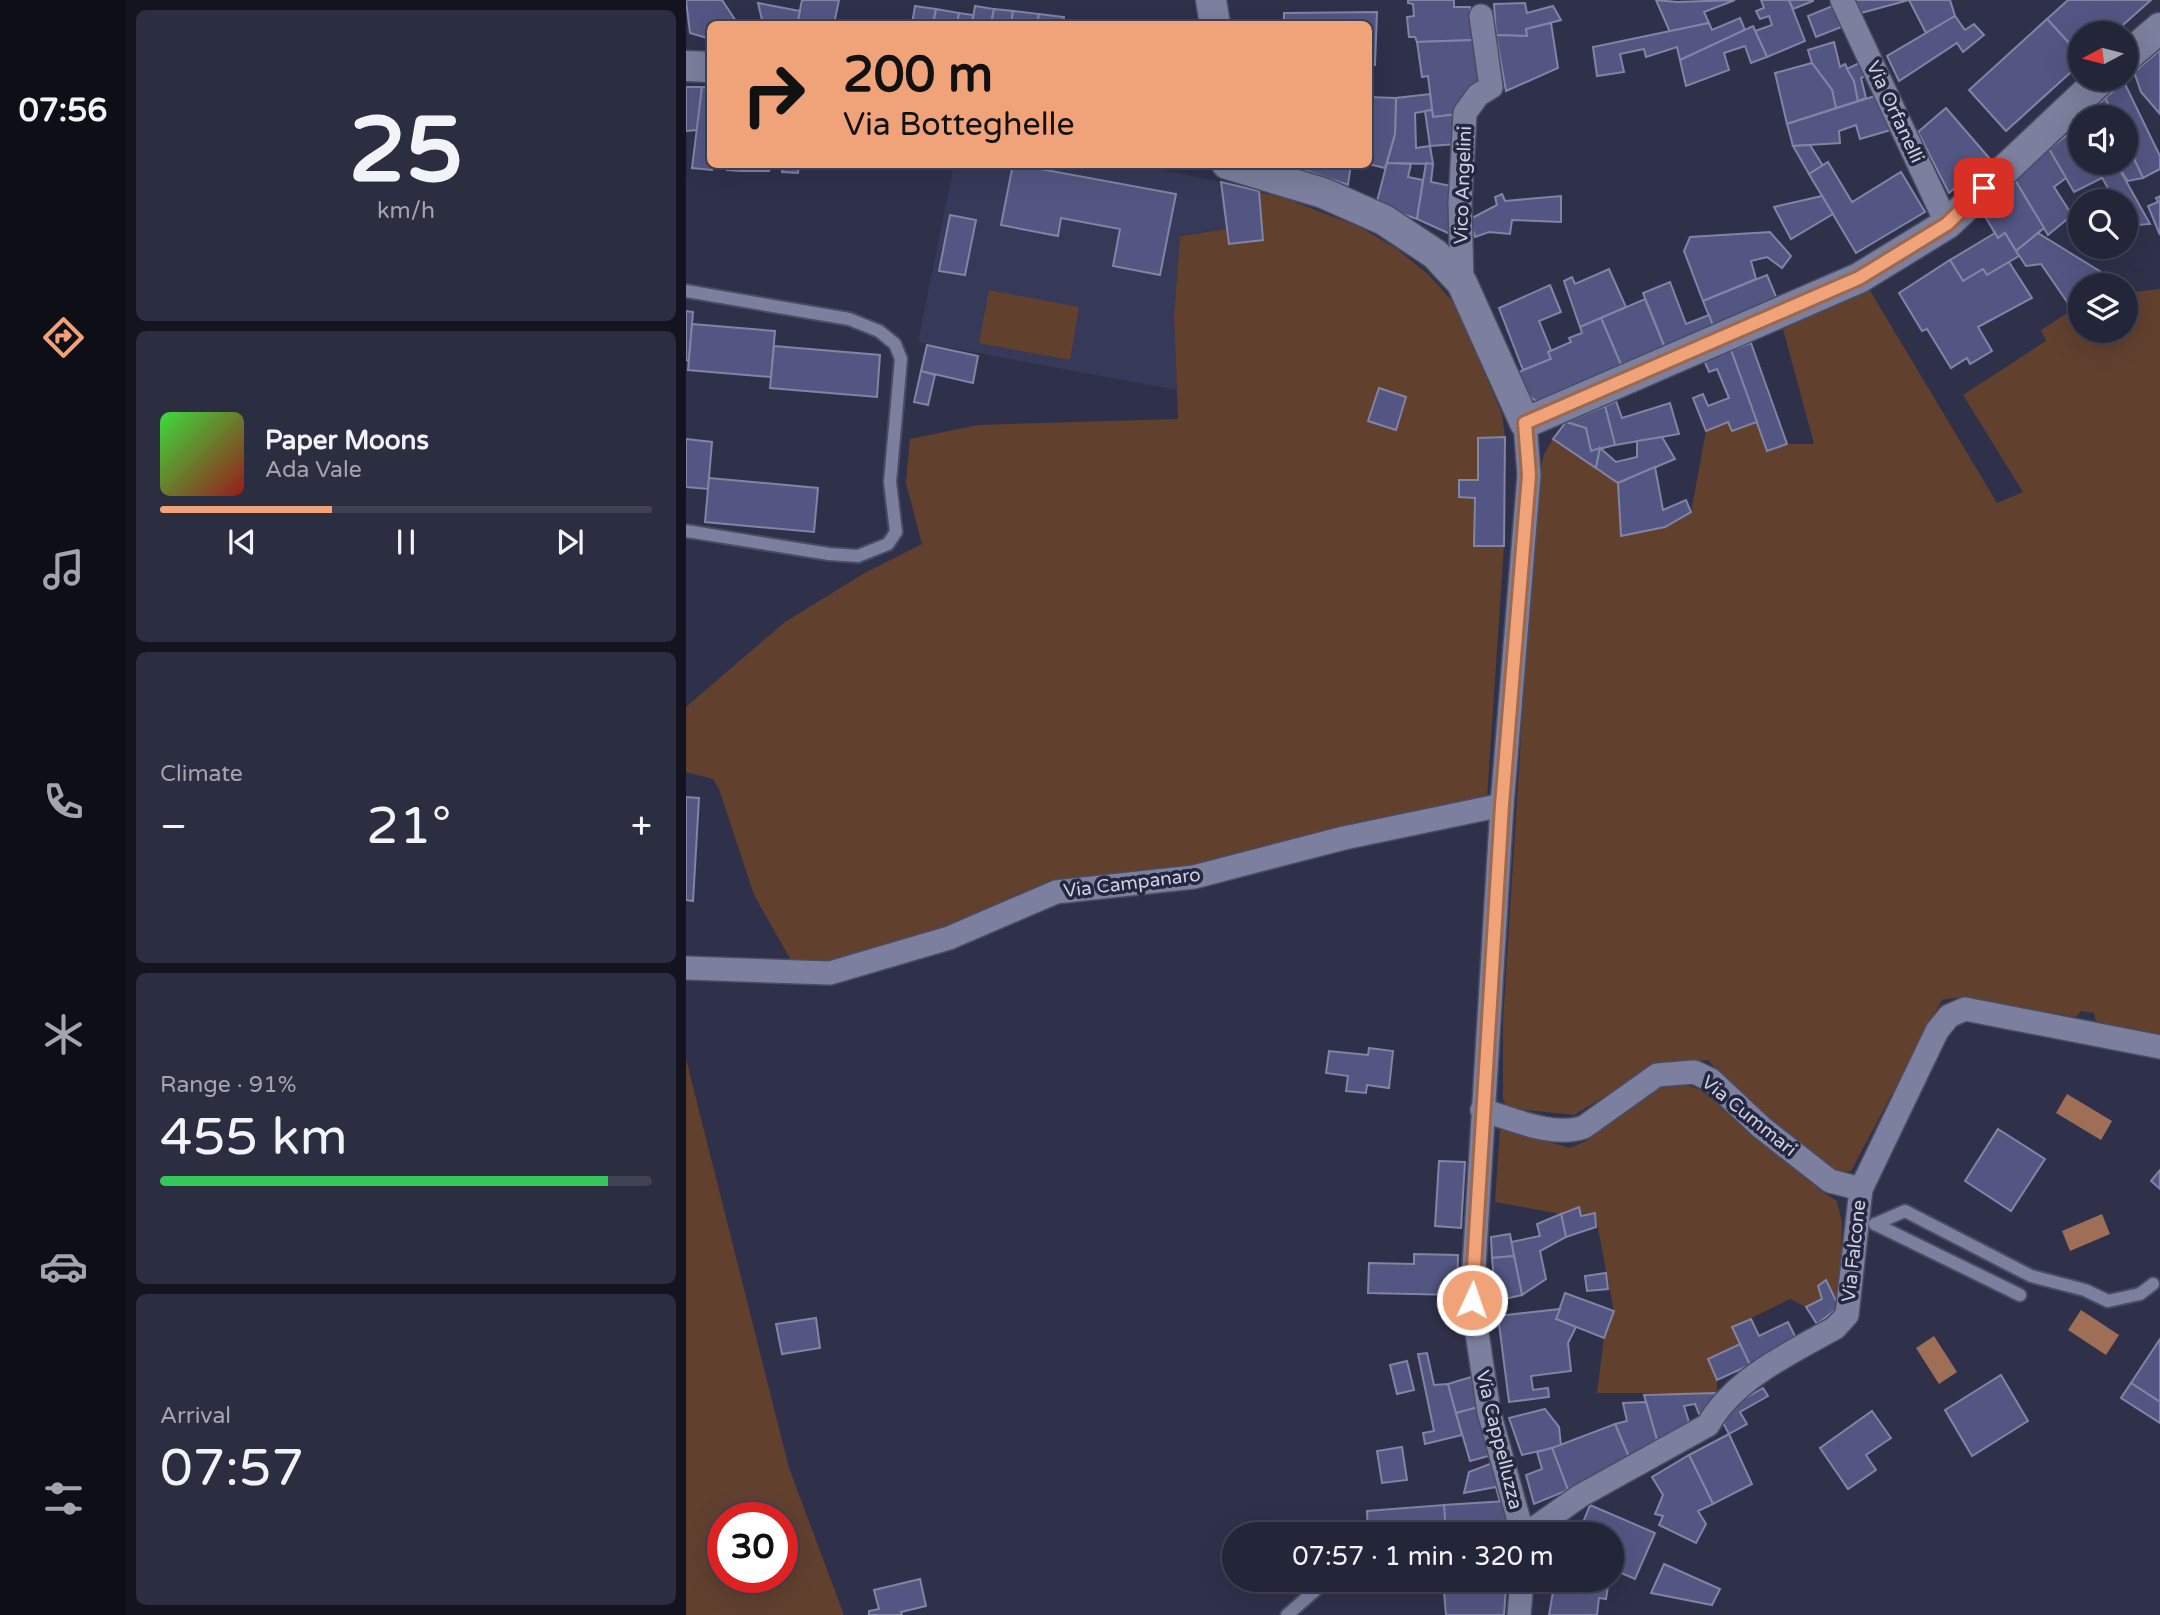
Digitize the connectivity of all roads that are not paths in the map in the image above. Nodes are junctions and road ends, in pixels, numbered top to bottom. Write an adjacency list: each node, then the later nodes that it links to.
1 (1211, 0): 4 (street)
2 (1842, 0): 11 (street, Via Orfanelli)
3 (1482, 16): 12 (street, Vico Angelini)
4 (1214, 21)
5 (2160, 28): 6 (street)
6 (2138, 47)
7 (686, 66): 8 (street)
8 (707, 67)
9 (2088, 91): 11 (street)
10 (1240, 168): 12 (street)
11 (1947, 224): 14 (street)
12 (1462, 283): 14 (street)
13 (686, 291): 15 (lane)
14 (1525, 423): 16 (street, Via Cappelluzza)
15 (686, 531)
16 (1502, 805): 17 (street, Via Campanaro); 19 (street, Via Cappelluzza)
17 (686, 968)
18 (2160, 1047): 20 (street, Via Falcone)
19 (1482, 1110): 20 (street, Via Cummari); 23 (street, Via Cappelluzza)
20 (1861, 1189): 24 (street, Via Falcone)
21 (2153, 1284): 22 (lane)
22 (2020, 1295)
23 (1520, 1522)
24 (1543, 1522)
25 (1313, 1592): 27 (lane)
26 (1521, 1592): 28 (street)
27 (1287, 1615)
28 (1519, 1615)

